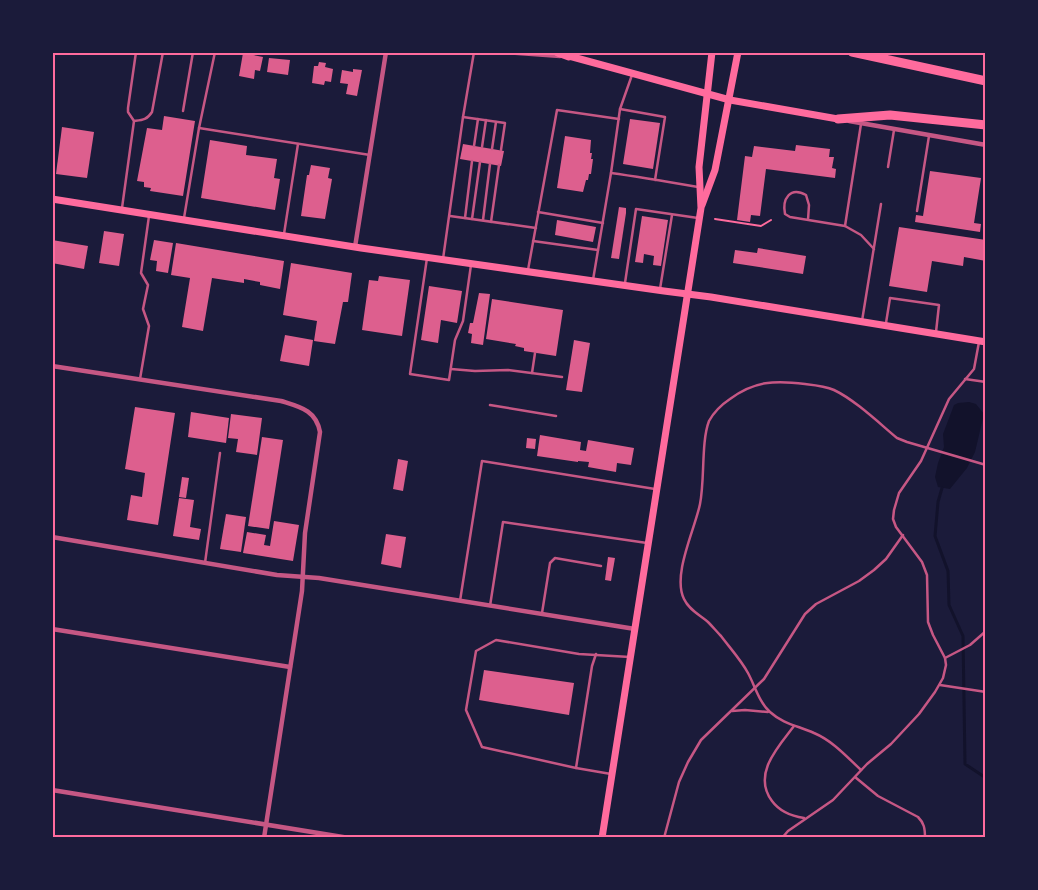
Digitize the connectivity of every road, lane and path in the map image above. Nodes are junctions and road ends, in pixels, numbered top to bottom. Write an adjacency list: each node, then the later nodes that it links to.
1 (136, 52): 24 (lane)
2 (163, 52): 24 (lane)
3 (193, 52): 18 (lane)
4 (215, 52): 28 (lane)
5 (386, 52): 37 (street)
6 (474, 52): 19 (lane)
7 (506, 52): 12 (street)
8 (558, 52): 12 (highway)
9 (712, 52): 15 (main road)
10 (738, 52): 16 (main road)
11 (852, 52): 14 (highway)
12 (569, 56): 13 (main road)
13 (633, 73): 15 (main road); 17 (lane)
14 (986, 81)
15 (707, 93): 16 (main road); 45 (main road)
16 (730, 100): 22 (main road); 48 (main road)
17 (620, 109): 21 (lane); 44 (lane)
18 (184, 111)
19 (463, 117): 20 (lane); 54 (lane)
20 (478, 119): 23 (lane); 33 (lane)
21 (619, 119): 43 (lane); 51 (lane)
22 (838, 119): 26 (street); 27 (highway)
23 (486, 120): 25 (lane); 34 (lane)
24 (134, 121): 49 (lane)
25 (496, 122): 35 (lane); 36 (lane)
26 (861, 124): 29 (street); 65 (lane)
27 (986, 125)
28 (199, 128): 31 (lane); 59 (lane)
29 (894, 130): 30 (street); 42 (lane)
30 (929, 136): 32 (street); 50 (lane)
31 (298, 144): 37 (lane); 67 (lane)
32 (986, 145)
33 (474, 146)
34 (482, 147)
35 (492, 149)
36 (501, 150)
37 (370, 155): 69 (street)
38 (472, 161): 55 (lane)
39 (480, 162): 57 (lane)
40 (490, 164): 60 (lane)
41 (499, 165): 63 (lane)
42 (888, 167)
43 (611, 173): 44 (lane); 64 (lane)
44 (655, 180): 45 (lane)
45 (700, 187): 48 (main road)
46 (52, 199): 49 (main road)
47 (881, 204): 70 (lane)
48 (701, 208): 56 (main road)
49 (121, 210): 52 (main road)
50 (917, 211)
51 (538, 212): 64 (lane); 66 (lane)
52 (150, 214): 59 (main road); 89 (lane)
53 (672, 215): 56 (lane); 77 (lane); 78 (lane)
54 (450, 216): 55 (lane); 73 (lane)
55 (465, 218): 57 (lane)
56 (699, 218): 79 (main road)
57 (472, 219): 60 (lane)
58 (715, 219): 61 (path)
59 (184, 220): 67 (main road)
60 (483, 220): 63 (lane)
61 (771, 220)
62 (808, 220): 62 (lane); 65 (lane)
63 (491, 222): 66 (lane)
64 (603, 223): 71 (lane)
65 (845, 226): 70 (lane)
66 (536, 228): 68 (lane)
67 (283, 236): 69 (main road)
68 (533, 241): 71 (lane); 75 (lane)
69 (355, 247): 72 (main road)
70 (874, 249): 80 (lane)
71 (598, 250): 76 (lane)
72 (427, 257): 73 (main road); 86 (lane)
73 (442, 260): 74 (main road)
74 (471, 264): 75 (main road); 86 (lane)
75 (528, 272): 76 (main road)
76 (593, 280): 77 (main road)
77 (625, 285): 78 (main road)
78 (660, 291): 79 (main road)
79 (688, 294): 80 (main road); 97 (main road)
80 (862, 321): 81 (main road)
81 (886, 325): 82 (main road); 82 (lane)
82 (936, 333): 83 (main road)
83 (982, 341): 90 (lane)
84 (535, 353): 87 (lane)
85 (52, 366): 89 (street)
86 (451, 369): 87 (lane)
87 (532, 373): 88 (lane)
88 (562, 377)
89 (140, 379): 103 (street)
90 (965, 379): 91 (lane); 94 (lane)
91 (986, 382)
92 (490, 405): 93 (lane)
93 (556, 416)
94 (927, 448): 96 (lane); 98 (lane); 115 (lane)
95 (220, 453): 101 (lane)
96 (986, 465)
97 (657, 490): 100 (main road); 104 (lane)
98 (903, 536): 112 (lane); 115 (lane)
99 (52, 537): 101 (street)
100 (648, 544): 105 (lane); 108 (main road)
101 (205, 563): 103 (street)
102 (601, 566): 106 (lane)
103 (302, 576): 104 (street); 113 (street)
104 (460, 601): 105 (street)
105 (490, 606): 106 (street)
106 (542, 615): 108 (street)
107 (52, 629): 113 (street)
108 (635, 629): 111 (main road)
109 (986, 631): 112 (lane)
110 (596, 654): 111 (lane); 120 (lane); 120 (lane)
111 (630, 657): 122 (main road)
112 (945, 658): 114 (lane)
113 (290, 667): 126 (street)
114 (940, 685): 116 (lane); 121 (lane)
115 (755, 688): 117 (lane); 118 (lane)
116 (986, 692)
117 (732, 711): 118 (lane); 130 (lane)
118 (770, 712): 119 (lane)
119 (794, 726): 121 (lane); 125 (lane)
120 (576, 768): 122 (lane)
121 (861, 770): 123 (lane)
122 (612, 774): 129 (main road)
123 (855, 778): 125 (lane); 132 (lane)
124 (52, 790): 126 (street)
125 (806, 819): 131 (lane)
126 (266, 825): 127 (street); 128 (street)
127 (264, 838)
128 (348, 838)
129 (602, 838)
130 (664, 838)
131 (782, 838)
132 (925, 838)

